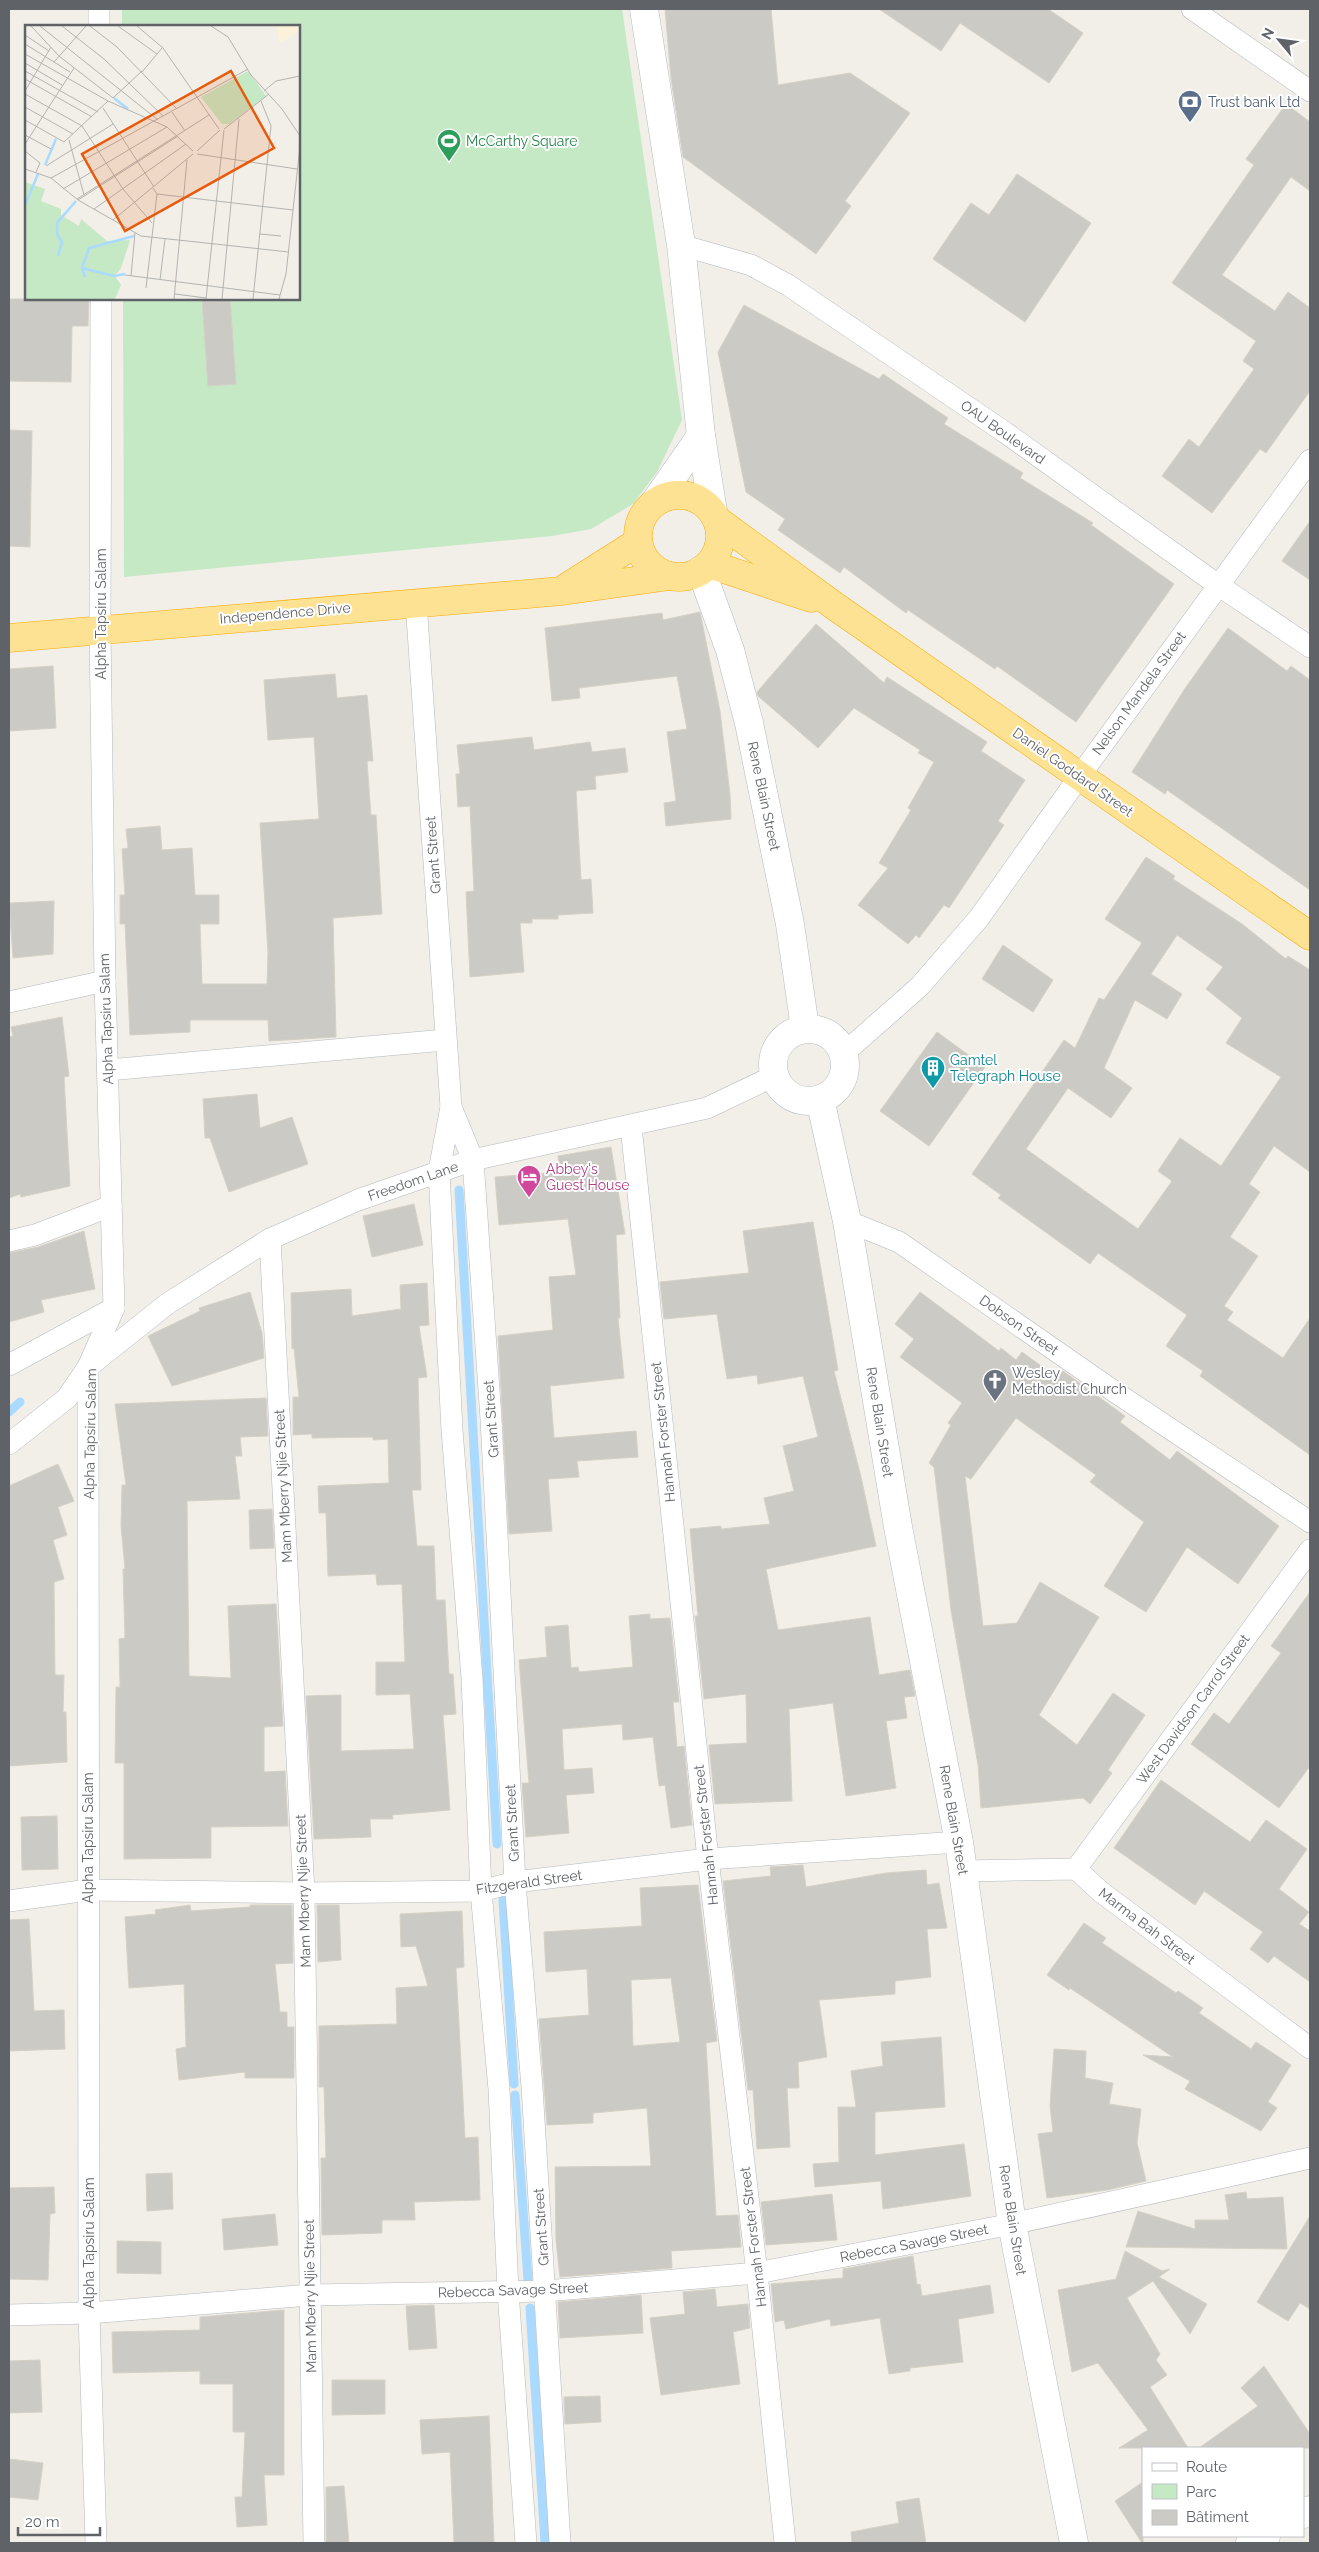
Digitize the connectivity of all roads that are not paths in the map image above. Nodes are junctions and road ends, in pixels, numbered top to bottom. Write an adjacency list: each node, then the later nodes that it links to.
1 (99, 9): 4 (street)
2 (644, 9): 6 (street)
3 (1192, 9): 5 (street)
4 (99, 25)
5 (1310, 91)
6 (681, 246): 8 (street); 15 (street, OAU Boulevard)
7 (101, 300): 19 (street, Alpha Tapsiru Salam)
8 (701, 436): 10 (street); 11 (street)
9 (1310, 460): 15 (street, Nelson Mandela Street)
10 (655, 502): 11 (highway); 12 (highway)
11 (715, 516): 13 (highway); 18 (highway, Daniel Goddard Street)
12 (638, 542): 14 (highway); 16 (highway)
13 (705, 567): 14 (highway); 18 (highway, Daniel Goddard Street); 26 (street, Rene Blain Street)
14 (670, 576): 16 (highway, Independence Drive)
15 (1218, 585): 21 (street, OAU Boulevard); 22 (street, Nelson Mandela Street)
16 (562, 591): 17 (highway, Independence Drive)
17 (416, 602): 19 (highway, Independence Drive); 27 (street, Grant Street)
18 (836, 607): 22 (highway, Daniel Goddard Street)
19 (100, 630): 20 (highway, Independence Drive); 24 (street, Alpha Tapsiru Salam)
20 (9, 638)
21 (1310, 646)
22 (1079, 777): 23 (highway, Daniel Goddard Street); 28 (street, Nelson Mandela Street)
23 (1310, 936)
24 (105, 981): 25 (street); 29 (street, Alpha Tapsiru Salam)
25 (9, 1002)
26 (805, 1028): 28 (street); 30 (street)
27 (446, 1040): 29 (street); 32 (street, Grant Street)
28 (843, 1054): 31 (street)
29 (108, 1070): 36 (street, Alpha Tapsiru Salam)
30 (774, 1076): 31 (street); 33 (street, Freedom Lane)
31 (820, 1099): 37 (street, Rene Blain Street)
32 (451, 1107): 34 (street, Grant Street); 35 (street, Grant Street)
33 (631, 1126): 34 (street, Freedom Lane); 47 (street, Hannah Forster Street)
34 (473, 1160): 35 (street, Freedom Lane); 50 (street, Grant Street)
35 (439, 1171): 38 (street, Freedom Lane); 52 (street, Grant Street)
36 (111, 1206): 39 (street); 40 (street, Alpha Tapsiru Salam)
37 (847, 1221): 44 (street, Dobson Street); 46 (street, Rene Blain Street)
38 (270, 1239): 42 (street, Freedom Lane); 53 (street, Mam Mberry Njie Street)
39 (9, 1240)
40 (114, 1308): 41 (street); 42 (street, Alpha Tapsiru Salam)
41 (9, 1365)
42 (88, 1367): 43 (street); 51 (street, Alpha Tapsiru Salam)
43 (9, 1444)
44 (1310, 1522)
45 (1310, 1550): 48 (street, West Davidson Carrol Street)
46 (959, 1842): 47 (street, Fitzgerald Street); 49 (street, Rene Blain Street)
47 (708, 1859): 50 (street, Fitzgerald Street); 58 (street, Hannah Forster Street)
48 (1076, 1869): 49 (street); 55 (street, Marma Bah Street)
49 (963, 1871): 57 (street, Rene Blain Street)
50 (515, 1882): 52 (street, Fitzgerald Street); 60 (street, Grant Street)
51 (88, 1890): 53 (street, Fitzgerald Street); 54 (street, Fitzgerald Street); 62 (street, Alpha Tapsiru Salam)
52 (481, 1891): 53 (street, Fitzgerald Street); 59 (street, Grant Street)
53 (304, 1893): 61 (street, Mam Mberry Njie Street)
54 (9, 1900)
55 (1310, 2048)
56 (1310, 2158): 57 (street, Rebecca Savage Street)
57 (1012, 2224): 58 (street, Rebecca Savage Street); 70 (street, Rene Blain Street)
58 (758, 2273): 60 (street, Rebecca Savage Street); 69 (street, Hannah Forster Street)
59 (508, 2291): 60 (street, Rebecca Savage Street); 61 (street, Rebecca Savage Street); 67 (street, Grant Street)
60 (545, 2291): 68 (street, Grant Street)
61 (310, 2295): 62 (street, Rebecca Savage Street); 66 (street, Mam Mberry Njie Street)
62 (89, 2313): 63 (street, Rebecca Savage Street); 65 (street, Alpha Tapsiru Salam)
63 (9, 2315)
64 (1264, 2537): 71 (street)
65 (96, 2543)
66 (314, 2543)
67 (526, 2543)
68 (560, 2543)
69 (785, 2543)
70 (1074, 2543)
71 (1250, 2543)

